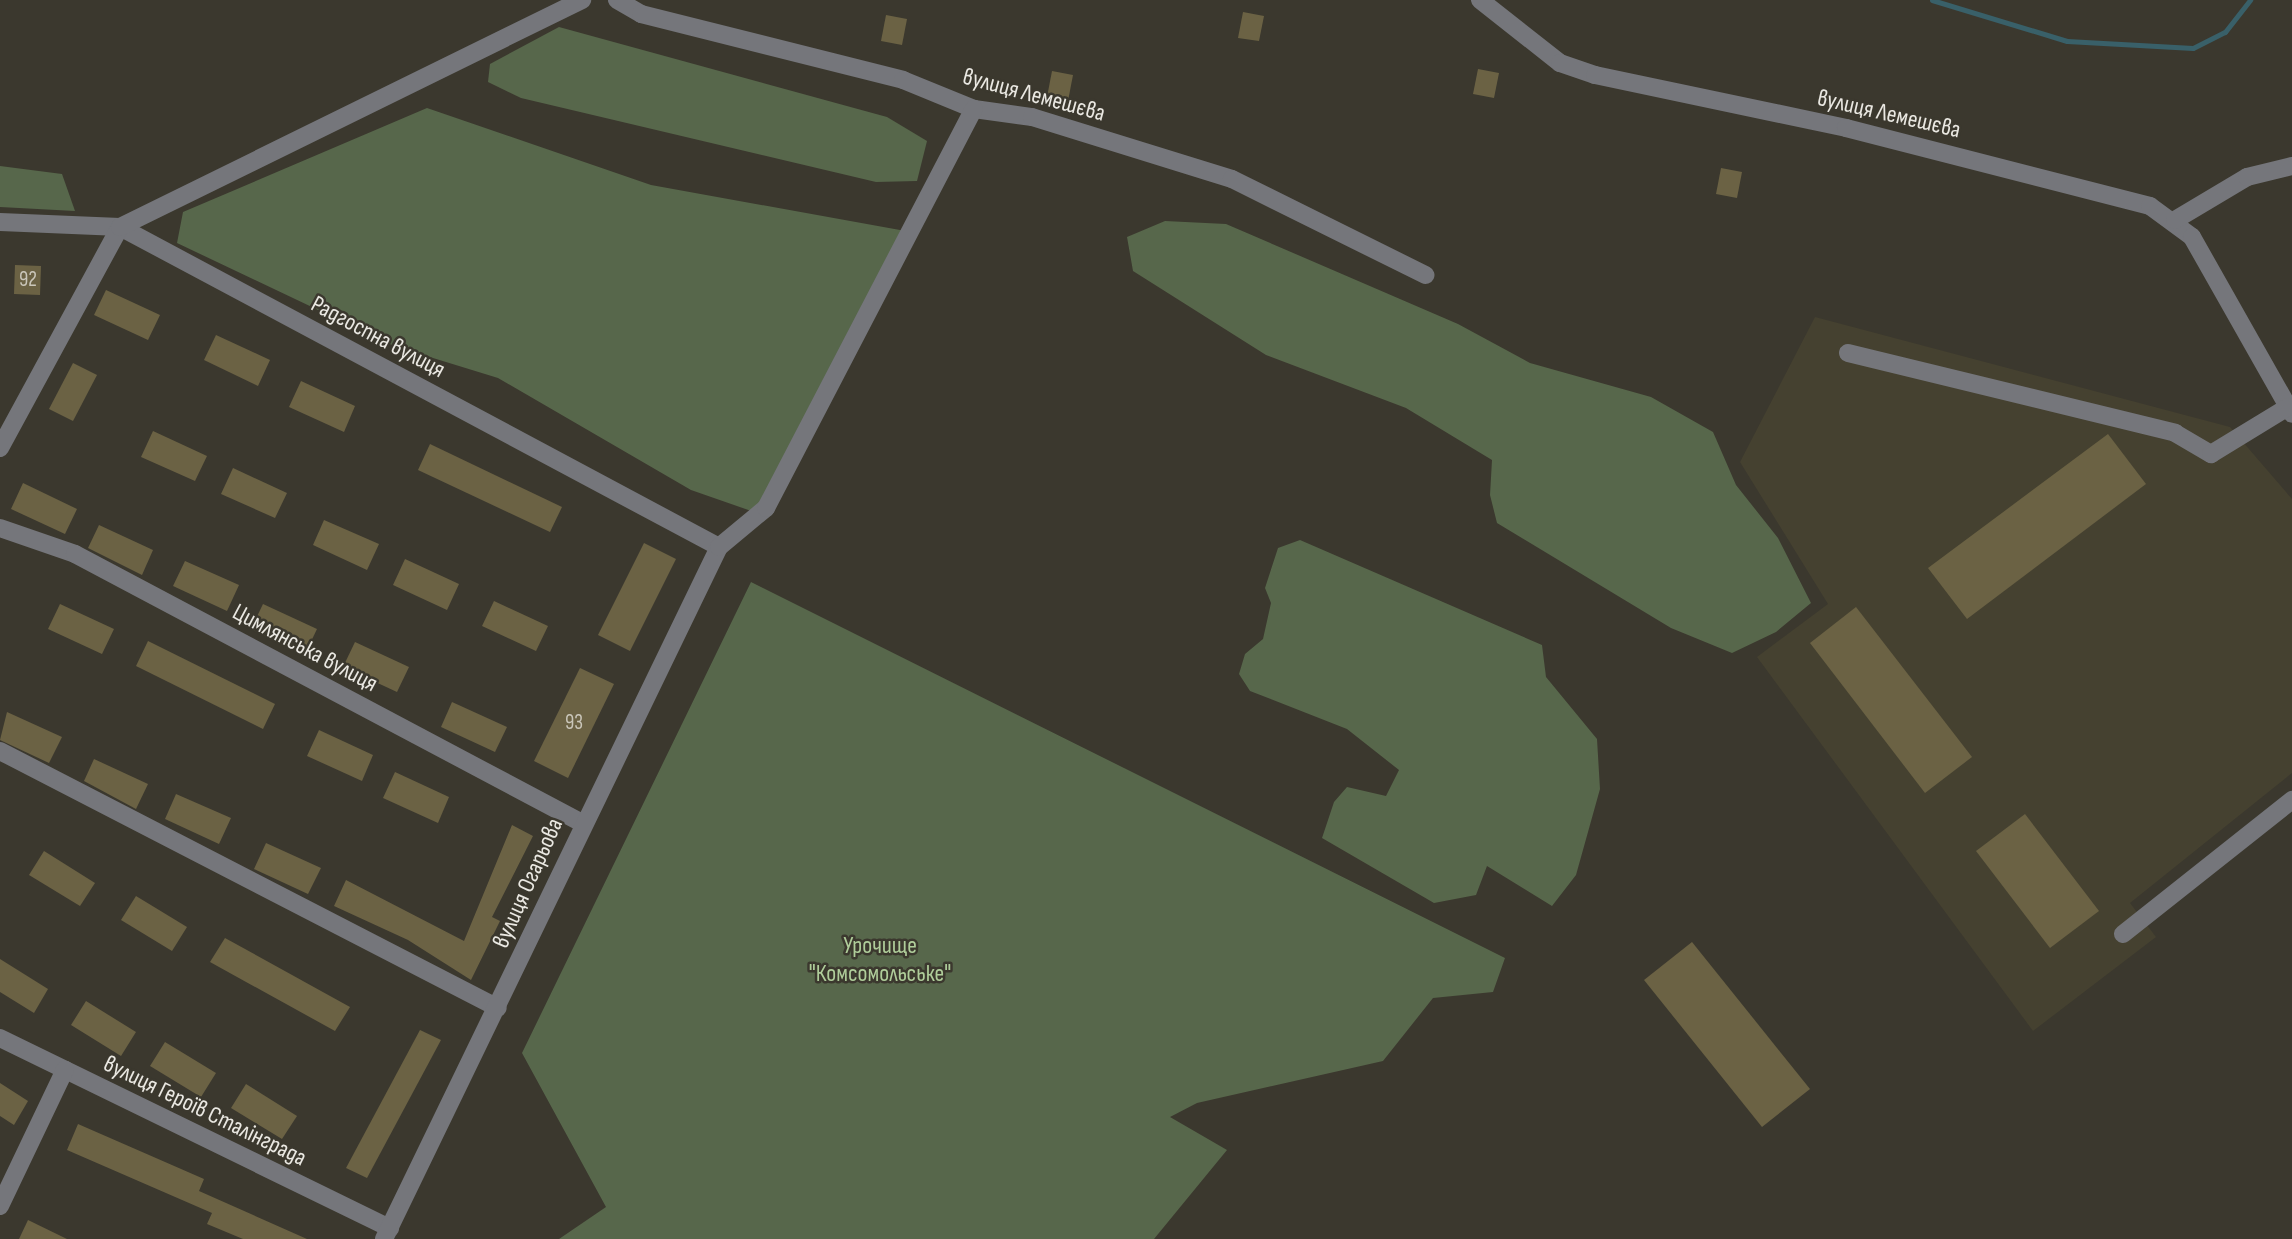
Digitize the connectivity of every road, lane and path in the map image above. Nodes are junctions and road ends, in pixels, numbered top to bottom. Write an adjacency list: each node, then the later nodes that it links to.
1 (582, 0): 8 (street)
2 (617, 0): 4 (street, вулиця Лемешєва)
3 (1480, 0): 6 (street, вулиця Лемешєва)
4 (974, 109): 9 (street, вулиця Лемешєва); 14 (street)
5 (2292, 166): 6 (street)
6 (2175, 220): 11 (street)
7 (0, 222): 8 (street, Радгоспна вулиця)
8 (120, 227): 12 (street); 14 (street, Радгоспна вулиця)
9 (1425, 275)
10 (1848, 353): 11 (street)
11 (2290, 411)
12 (0, 448)
13 (0, 528): 17 (street, Цимлянська вулиця)
14 (719, 547): 17 (street, вулиця Огарьова)
15 (0, 751): 19 (street)
16 (2292, 800): 18 (street)
17 (582, 823): 19 (street, вулиця Огарьова)
18 (2123, 934)
19 (498, 1009): 23 (street, вулиця Огарьова)
20 (0, 1038): 21 (street, вулиця Героїв Сталінграда)
21 (65, 1070): 22 (street); 23 (street, вулиця Героїв Сталінграда)
22 (0, 1206)
23 (387, 1233)

